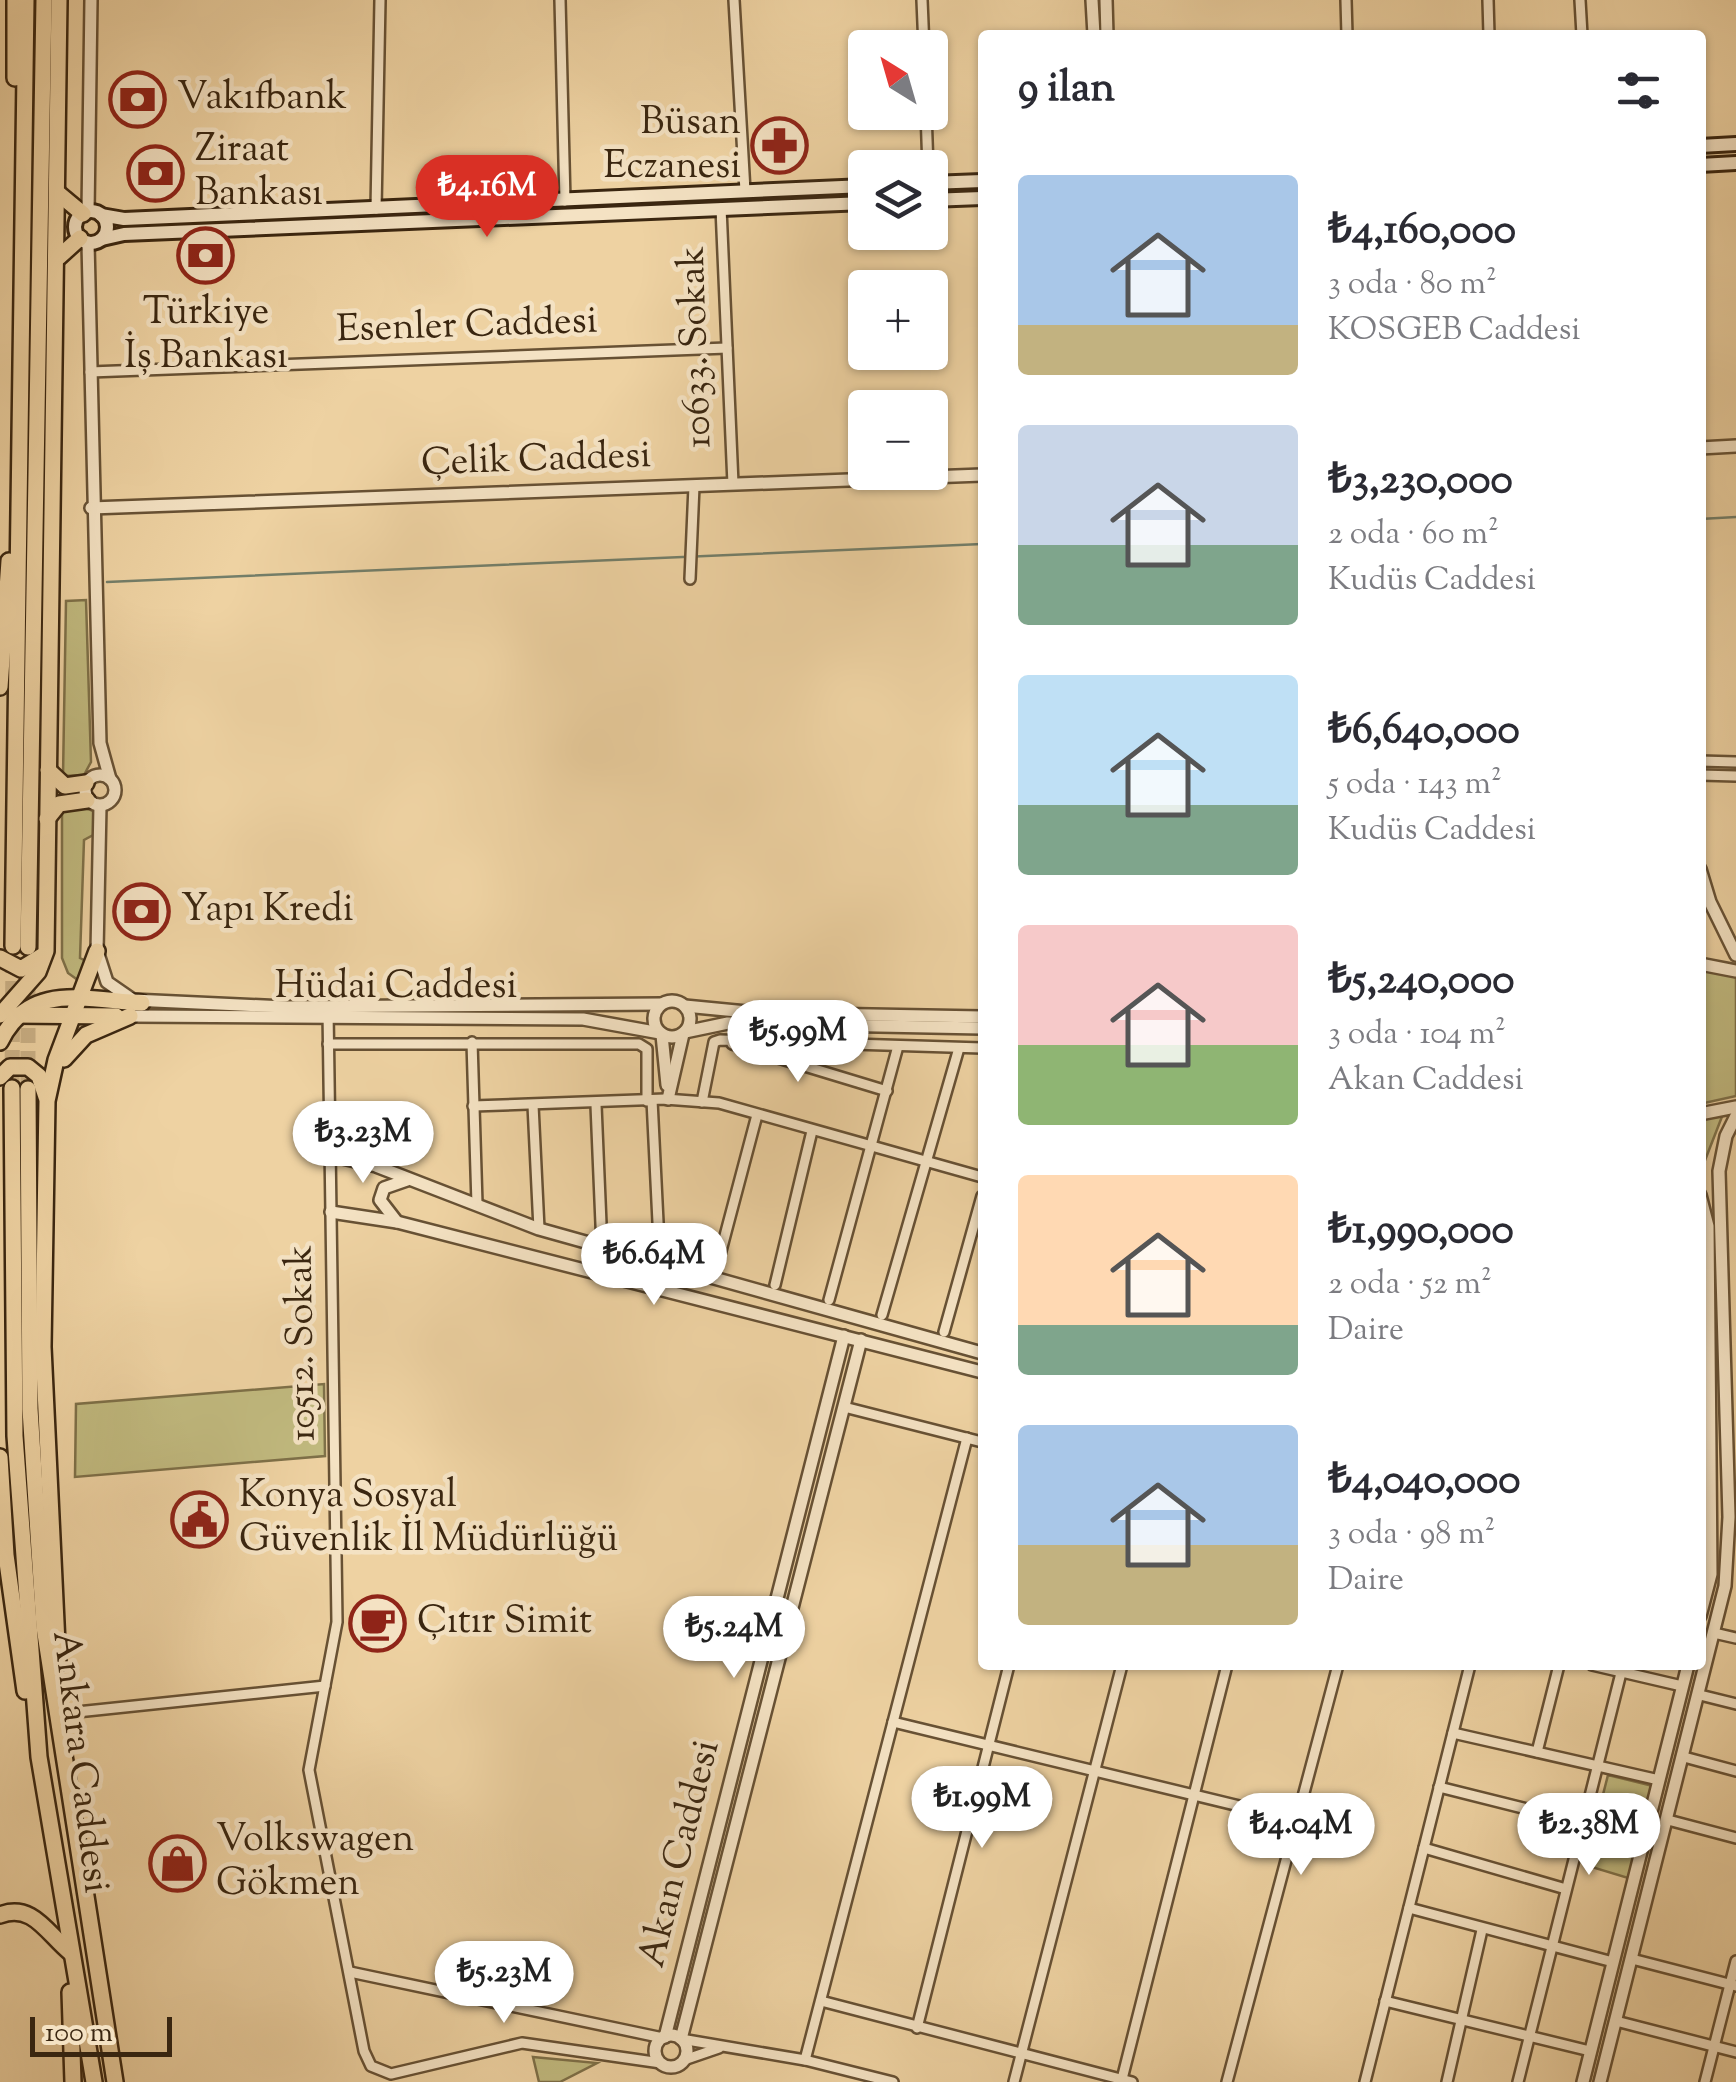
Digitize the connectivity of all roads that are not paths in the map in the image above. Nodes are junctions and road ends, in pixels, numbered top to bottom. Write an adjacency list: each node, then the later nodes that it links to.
1 (16, 0): 51 (highway)
2 (26, 0): 48 (highway)
3 (44, 0): 21 (highway)
4 (56, 0): 21 (highway); 30 (highway)
5 (91, 0): 37 (street)
6 (380, 0): 36 (street)
7 (560, 0): 33 (street)
8 (734, 0): 29 (street)
9 (922, 0): 15 (street)
10 (1092, 0): 16 (street)
11 (1106, 0): 17 (street)
12 (1346, 0): 18 (street)
13 (1488, 0): 19 (street)
14 (1580, 0): 20 (street)
15 (923, 30)
16 (1094, 30)
17 (1107, 30)
18 (1348, 30)
19 (1489, 30)
20 (1582, 30)
21 (43, 71): 48 (highway)
22 (1736, 144): 23 (main road)
23 (1706, 146)
24 (1736, 164): 25 (main road)
25 (1706, 165)
26 (978, 180): 27 (main road)
27 (948, 182)
28 (848, 187): 29 (main road)
29 (746, 191): 33 (main road)
30 (59, 194): 37 (highway); 39 (highway)
31 (978, 198): 32 (main road)
32 (948, 199)
33 (565, 202): 36 (main road)
34 (848, 204): 35 (main road)
35 (721, 208): 38 (main road); 40 (street, 10633. Sokak)
36 (376, 209): 37 (main road)
37 (91, 213): 38 (main road); 38 (main road)
38 (90, 240): 39 (highway); 41 (street)
39 (59, 257): 50 (highway)
40 (727, 348): 41 (street, Esenler Caddesi); 45 (street, 10633. Sokak)
41 (90, 372): 47 (street)
42 (1736, 446): 43 (street)
43 (1706, 451)
44 (978, 475): 45 (street, Çelik Caddesi)
45 (733, 484): 46 (street, Çelik Caddesi)
46 (694, 486): 47 (street, Çelik Caddesi); 49 (street)
47 (92, 508): 52 (street)
48 (37, 519): 50 (highway)
49 (690, 579)
50 (50, 655): 55 (highway)
51 (0, 686)
52 (100, 743): 58 (street); 59 (street)
53 (1706, 762): 54 (street)
54 (1736, 762)
55 (48, 770): 59 (highway); 60 (highway)
56 (1706, 776): 57 (street)
57 (1736, 776)
58 (110, 779): 59 (street); 59 (street)
59 (91, 791): 60 (highway); 63 (street)
60 (47, 818): 62 (highway)
61 (1706, 889): 64 (street)
62 (46, 941): 65 (highway); 72 (highway)
63 (98, 951): 68 (highway); 69 (street)
64 (1736, 954)
65 (0, 958)
66 (1706, 965): 67 (street)
67 (1736, 971)
68 (80, 1000): 69 (highway); 72 (highway); 74 (highway)
69 (142, 1003): 73 (street, Hüdai Caddesi)
70 (661, 1004): 71 (street); 73 (street, Hüdai Caddesi); 79 (street)
71 (685, 1006): 76 (street); 78 (street)
72 (6, 1011): 74 (highway); 81 (highway)
73 (328, 1012): 75 (street, Hüdai Caddesi); 79 (street, Hüdai Caddesi); 83 (street, 10512. Sokak)
74 (74, 1016): 75 (highway); 91 (highway)
75 (130, 1016): 101 (highway)
76 (978, 1017)
77 (978, 1028): 78 (street)
78 (684, 1033): 79 (street); 90 (street)
79 (661, 1034): 90 (street)
80 (720, 1040): 84 (street); 88 (street); 92 (street)
81 (0, 1042)
82 (472, 1042): 83 (street); 89 (street); 95 (street)
83 (328, 1044): 103 (street, 10512. Sokak)
84 (898, 1046): 85 (street); 88 (street)
85 (958, 1048): 86 (street); 104 (street)
86 (978, 1048)
87 (13, 1084): 91 (highway); 154 (highway, Ankara Caddesi); 159 (highway, Ankara Caddesi)
88 (887, 1092): 102 (street)
89 (649, 1100): 90 (street); 93 (street); 115 (street)
90 (668, 1100): 92 (street)
91 (46, 1101): 101 (highway)
92 (702, 1102): 98 (street)
93 (596, 1104): 94 (street); 113 (street)
94 (533, 1105): 95 (street); 112 (street)
95 (473, 1106): 107 (street)
96 (1736, 1106): 97 (street)
97 (1706, 1113)
98 (757, 1114): 100 (street); 116 (street)
99 (1736, 1116): 118 (street)
100 (812, 1131): 102 (street); 117 (street)
101 (46, 1137): 154 (highway)
102 (870, 1148): 104 (street); 120 (street)
103 (330, 1155): 106 (street); 109 (street, 10512. Sokak)
104 (926, 1162): 105 (street); 121 (street)
105 (978, 1177)
106 (412, 1180): 107 (street); 111 (street)
107 (477, 1204): 112 (street)
108 (978, 1210): 122 (street)
109 (331, 1212): 111 (street); 150 (street, 10512. Sokak)
110 (1706, 1218): 114 (street)
111 (397, 1222): 124 (street)
112 (539, 1229): 113 (street)
113 (602, 1248): 115 (street)
114 (1706, 1251)
115 (660, 1264): 126 (street)
116 (716, 1266)
117 (774, 1285)
118 (1722, 1292): 119 (street); 123 (street)
119 (1736, 1297)
120 (829, 1300)
121 (882, 1315)
122 (944, 1332)
123 (1730, 1332): 132 (street)
124 (844, 1336): 125 (street); 190 (street, Akan Caddesi)
125 (861, 1340): 127 (street); 128 (street, Akan Caddesi)
126 (978, 1352)
127 (978, 1371)
128 (844, 1407): 129 (street); 191 (street, Akan Caddesi)
129 (967, 1438): 130 (street); 155 (street)
130 (978, 1441)
131 (0, 1457): 159 (highway)
132 (1732, 1461): 133 (street)
133 (1732, 1507): 134 (street); 137 (street)
134 (1736, 1520)
135 (1706, 1553): 136 (street)
136 (1706, 1593)
137 (1714, 1633): 138 (street); 139 (street)
138 (1736, 1638)
139 (1706, 1668)
140 (1008, 1670): 157 (street)
141 (1121, 1670): 162 (street)
142 (1226, 1670): 166 (street)
143 (1337, 1670): 167 (street)
144 (1469, 1670): 156 (street)
145 (1558, 1670): 158 (street)
146 (1621, 1670): 161 (street)
147 (1629, 1670): 151 (street)
148 (1687, 1670): 151 (street)
149 (1706, 1670): 152 (street)
150 (325, 1686): 154 (street); 181 (street, 10512. Sokak)
151 (1682, 1686): 164 (street)
152 (1700, 1695): 153 (street); 160 (street)
153 (1736, 1704)
154 (58, 1714): 183 (highway, Ankara Caddesi)
155 (893, 1722): 157 (street); 184 (street)
156 (1453, 1733): 158 (street); 165 (street)
157 (989, 1742): 162 (street); 188 (street)
158 (1538, 1752): 161 (street)
159 (39, 1757): 177 (highway, Ankara Caddesi)
160 (1684, 1757): 163 (street); 168 (street)
161 (1597, 1766): 164 (street); 169 (street)
162 (1096, 1769): 166 (street); 196 (street)
163 (1736, 1771)
164 (1659, 1780): 180 (street)
165 (1439, 1787): 169 (street); 171 (street)
166 (1194, 1795): 167 (street); 200 (street)
167 (1297, 1820): 209 (street)
168 (1668, 1820): 170 (street); 178 (street)
169 (1583, 1823): 172 (street)
170 (1736, 1838)
171 (1424, 1848): 172 (street); 173 (street)
172 (1566, 1889): 176 (street)
173 (1409, 1908): 175 (street); 185 (street)
174 (0, 1915): 177 (highway)
175 (1482, 1930): 176 (street); 186 (street)
176 (1552, 1947): 180 (street); 189 (street)
177 (71, 1953): 201 (highway); 202 (highway, Ankara Caddesi)
178 (1632, 1959): 182 (street); 187 (street)
179 (1736, 1961): 182 (street)
180 (1613, 1962): 194 (street)
181 (350, 1972): 190 (street); 199 (street, 10512. Sokak)
182 (1733, 1986): 193 (street)
183 (102, 1993): 203 (highway, Ankara Caddesi); 204 (highway)
184 (821, 2000): 188 (street); 197 (street)
185 (1386, 2001): 186 (street); 210 (street)
186 (1460, 2020): 189 (street); 211 (street)
187 (1616, 2021): 193 (street); 214 (street)
188 (917, 2028): 196 (street)
189 (1529, 2037): 194 (street); 212 (street)
190 (664, 2038): 191 (street); 199 (street)
191 (681, 2039): 192 (street); 198 (street)
192 (727, 2046): 197 (street); 198 (street)
193 (1714, 2046): 195 (street); 215 (street)
194 (1590, 2052): 213 (street)
195 (1736, 2052)
196 (1024, 2054): 200 (street); 208 (street)
197 (805, 2060): 207 (street)
198 (681, 2062): 199 (street); 206 (street)
199 (661, 2063): 205 (street)
200 (1127, 2081)
201 (73, 2082)
202 (94, 2082)
203 (115, 2082)
204 (126, 2082)
205 (664, 2082)
206 (675, 2082)
207 (893, 2082)
208 (1014, 2082)
209 (1227, 2082)
210 (1365, 2082)
211 (1447, 2082)
212 (1518, 2082)
213 (1583, 2082)
214 (1601, 2082)
215 (1705, 2082)

